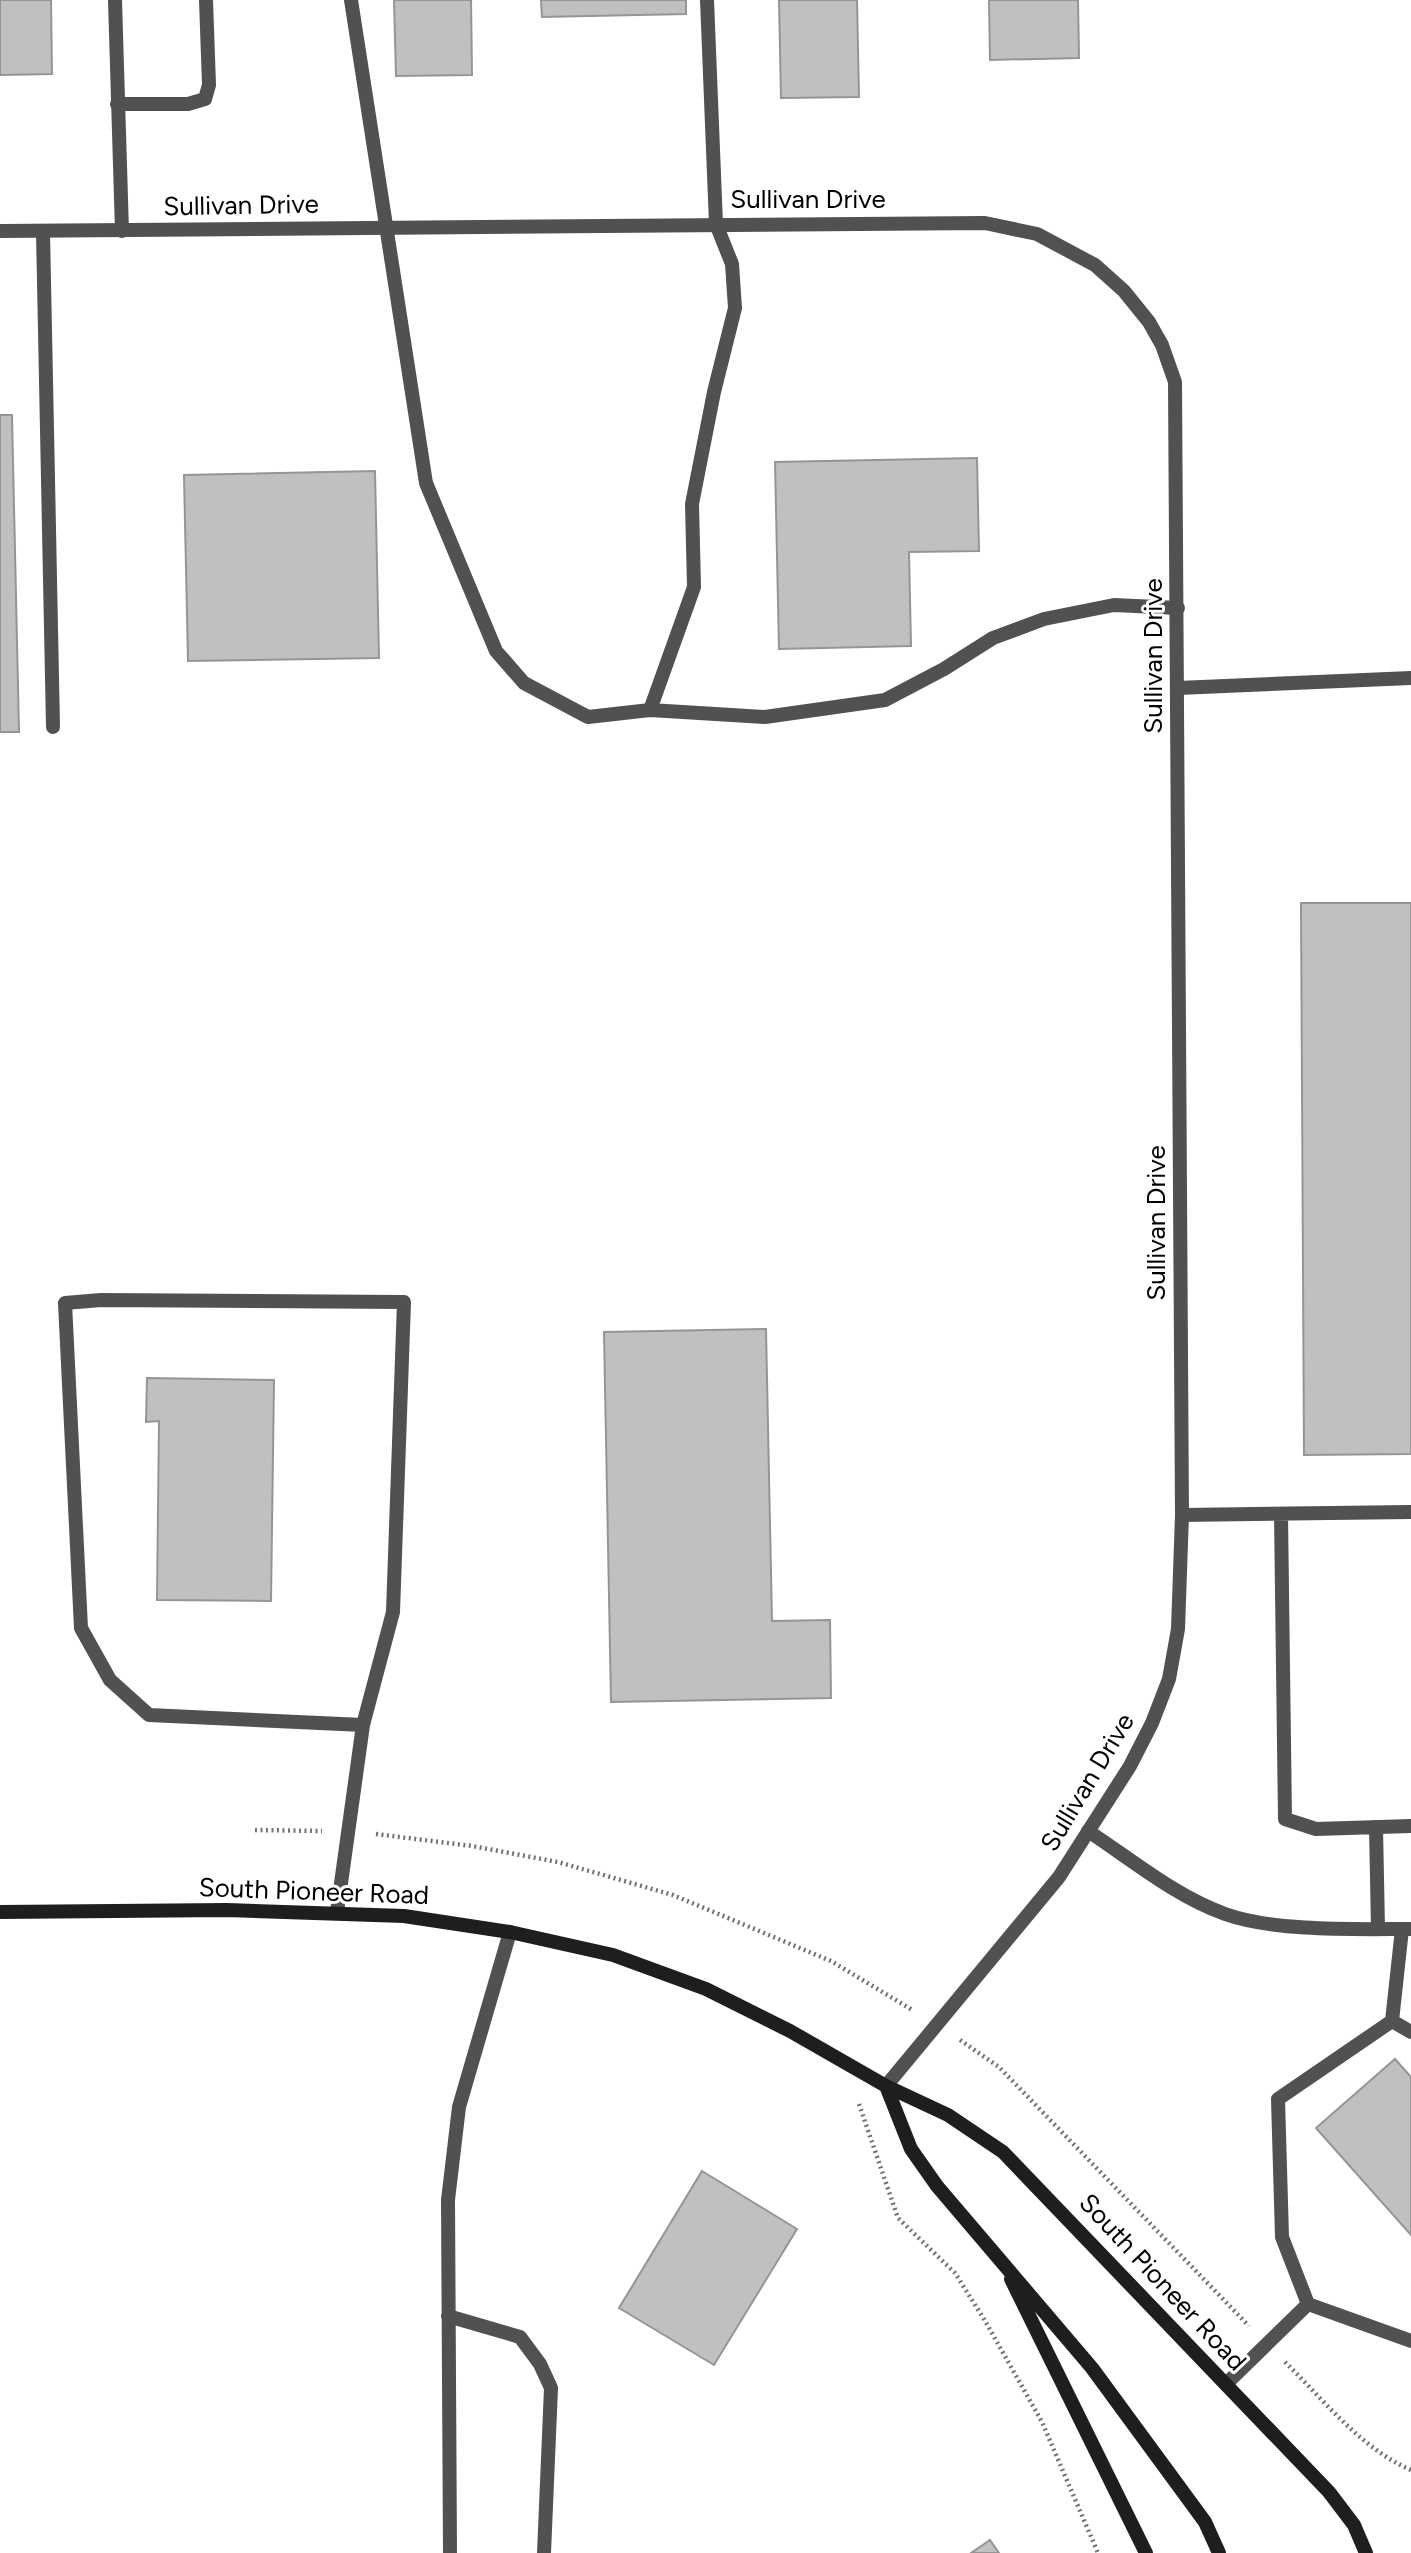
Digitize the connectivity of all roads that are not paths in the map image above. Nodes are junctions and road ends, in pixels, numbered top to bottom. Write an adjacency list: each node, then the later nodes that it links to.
1 (115, 0): 5 (street)
2 (206, 0): 5 (street)
3 (351, 0): 7 (street)
4 (708, 0): 6 (street)
5 (117, 104): 9 (street)
6 (716, 224): 7 (street, Sullivan Drive); 11 (street, Sullivan Drive); 14 (street)
7 (387, 227): 9 (street, Sullivan Drive); 14 (street)
8 (0, 231): 10 (street, Sullivan Drive)
9 (122, 231): 10 (street, Sullivan Drive)
10 (43, 232): 15 (street)
11 (1178, 608): 13 (street, Sullivan Drive); 14 (street)
12 (1411, 678): 13 (street)
13 (1178, 688): 18 (street, Sullivan Drive)
14 (650, 710)
15 (53, 727)
16 (1411, 1512): 17 (street)
17 (1281, 1514): 18 (street); 21 (street)
18 (1182, 1515): 22 (street, Sullivan Drive)
19 (363, 1725): 19 (street); 24 (street)
20 (1411, 1826): 21 (street)
21 (1376, 1827): 25 (street)
22 (1088, 1830): 25 (street); 30 (street, Sullivan Drive)
23 (0, 1912): 24 (main road, South Pioneer Road)
24 (337, 1912): 27 (main road, South Pioneer Road)
25 (1378, 1929): 26 (street)
26 (1407, 1929): 28 (street)
27 (510, 1932): 30 (main road, South Pioneer Road); 33 (street)
28 (1392, 2021): 29 (street); 32 (street)
29 (1411, 2032)
30 (886, 2086): 31 (main road); 35 (main road, South Pioneer Road)
31 (1003, 2262): 38 (main road); 39 (main road)
32 (1308, 2304): 34 (street); 35 (street)
33 (448, 2316): 36 (street); 37 (street)
34 (1411, 2341)
35 (1226, 2384): 40 (main road, South Pioneer Road)
36 (450, 2553)
37 (544, 2553)
38 (1146, 2553)
39 (1219, 2553)
40 (1366, 2553)

